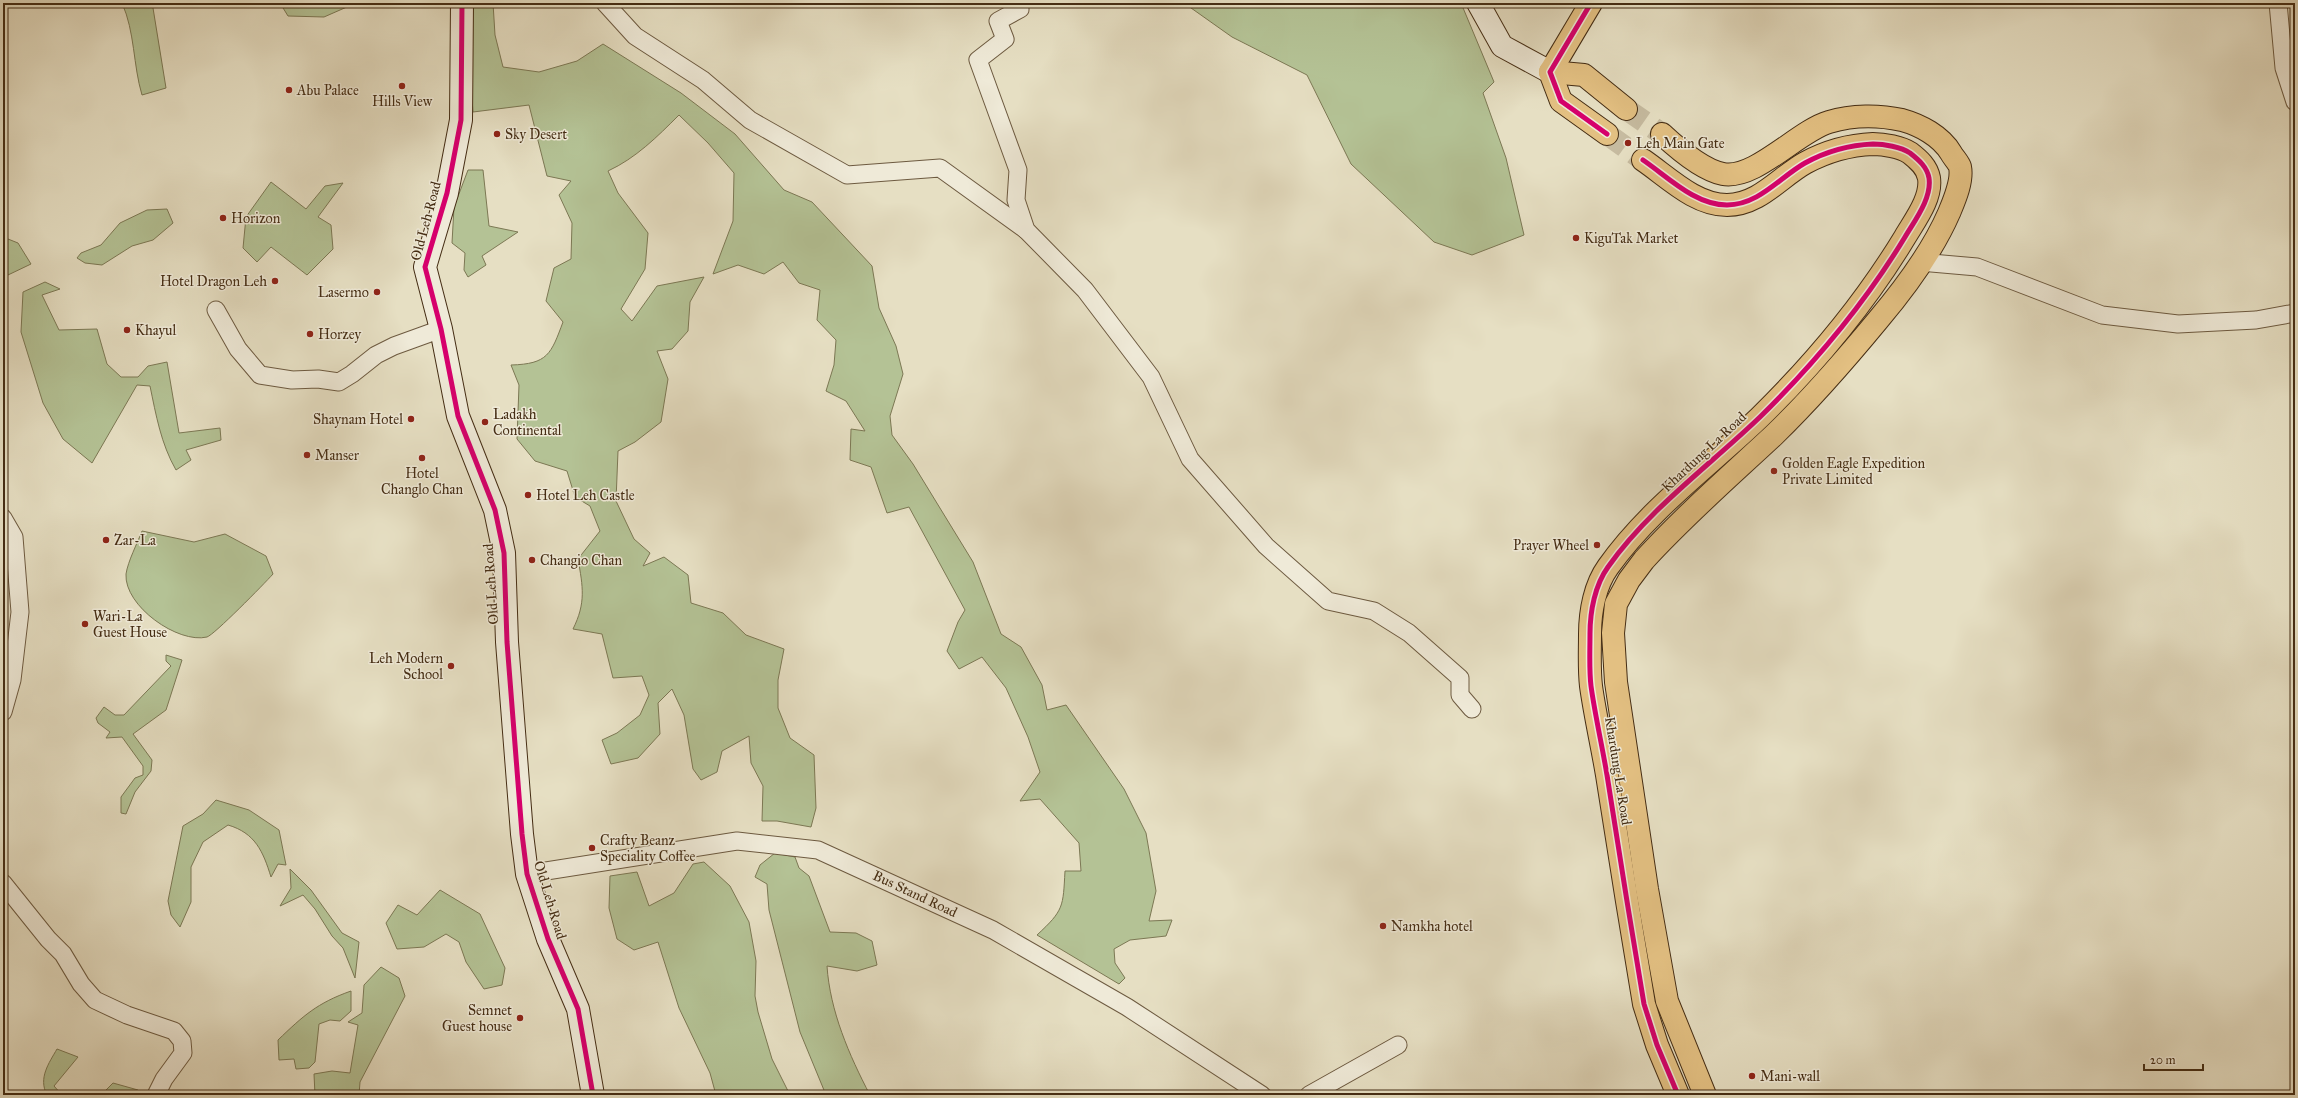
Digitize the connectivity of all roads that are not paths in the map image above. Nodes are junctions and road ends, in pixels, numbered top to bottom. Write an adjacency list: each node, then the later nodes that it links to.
1 (462, 3): 17 (street, Old Leh Road)
2 (605, 3): 13 (street)
3 (1019, 3): 13 (street)
4 (1478, 3): 7 (street)
5 (2278, 3): 8 (street)
6 (1585, 7): 7 (main road)
7 (1550, 72): 9 (main road); 10 (main road)
8 (2295, 102)
9 (1626, 109)
10 (1608, 134)
11 (1662, 134): 14 (main road, Khardung La Road)
12 (1643, 160): 20 (main road, Khardung La Road)
13 (1026, 230): 21 (street)
14 (1920, 262): 16 (street); 19 (main road, Khardung La Road)
15 (216, 310): 17 (street)
16 (2295, 314)
17 (441, 328): 23 (street, Old Leh Road)
18 (3, 518): 22 (street)
19 (1616, 682): 20 (street); 25 (main road, Khardung La Road)
20 (1591, 686): 27 (main road, Khardung La Road)
21 (1472, 709)
22 (3, 712)
23 (527, 874): 29 (street, Old Leh Road); 30 (street, Bus Stand Road)
24 (3, 883): 28 (street)
25 (1680, 1035): 27 (street); 33 (main road, Khardung La Road)
26 (1398, 1045): 31 (street)
27 (1657, 1045): 32 (main road, Khardung La Road)
28 (156, 1095)
29 (593, 1095)
30 (1262, 1095)
31 (1308, 1095)
32 (1678, 1095)
33 (1705, 1095)

